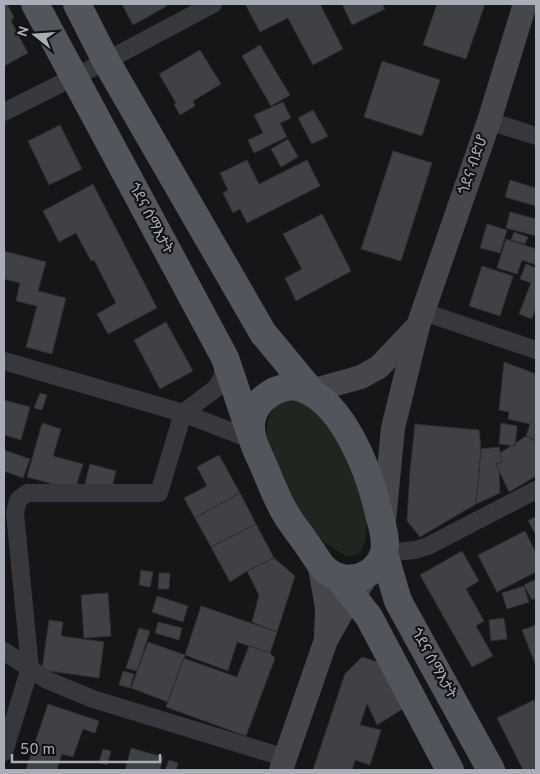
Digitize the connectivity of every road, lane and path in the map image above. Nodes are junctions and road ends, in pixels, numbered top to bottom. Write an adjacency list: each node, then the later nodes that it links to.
1 (35, 4): 6 (main road, ጎደና ሰማእታት)
2 (77, 4): 5 (main road, ጎደና ሰማእታት)
3 (213, 4): 5 (street)
4 (525, 4): 8 (main road, ጎደና ብድሆ)
5 (106, 61): 6 (street); 14 (main road, ጎደና ሰማእታት)
6 (74, 76): 7 (street); 12 (main road, ጎደና ሰማእታት)
7 (4, 112)
8 (489, 122): 9 (street); 10 (main road, ጎደና ብድሆ)
9 (536, 136)
10 (421, 319): 11 (street); 14 (main road); 19 (main road, ጎደና ብድሆ)
11 (536, 350)
12 (226, 358): 15 (street); 16 (main road, ጎደና ሰማእታት)
13 (4, 361): 15 (street)
14 (311, 391): 16 (main road, ጎደና ሰማእታት); 19 (main road, ጎደና ሰማእታት)
15 (182, 413): 16 (street); 18 (street)
16 (253, 440): 20 (main road, ጎደና ሰማእታት)
17 (536, 490): 19 (street)
18 (11, 542): 23 (street)
19 (379, 552): 20 (main road); 27 (main road, ጎደና ሰማእታት)
20 (337, 578): 21 (main road); 21 (main road); 26 (main road, ጎደና ሰማእታት)
21 (326, 640): 25 (main road)
22 (4, 651): 23 (street)
23 (30, 668): 24 (street); 25 (street)
24 (4, 752)
25 (283, 764)
26 (450, 770)
27 (491, 770)

